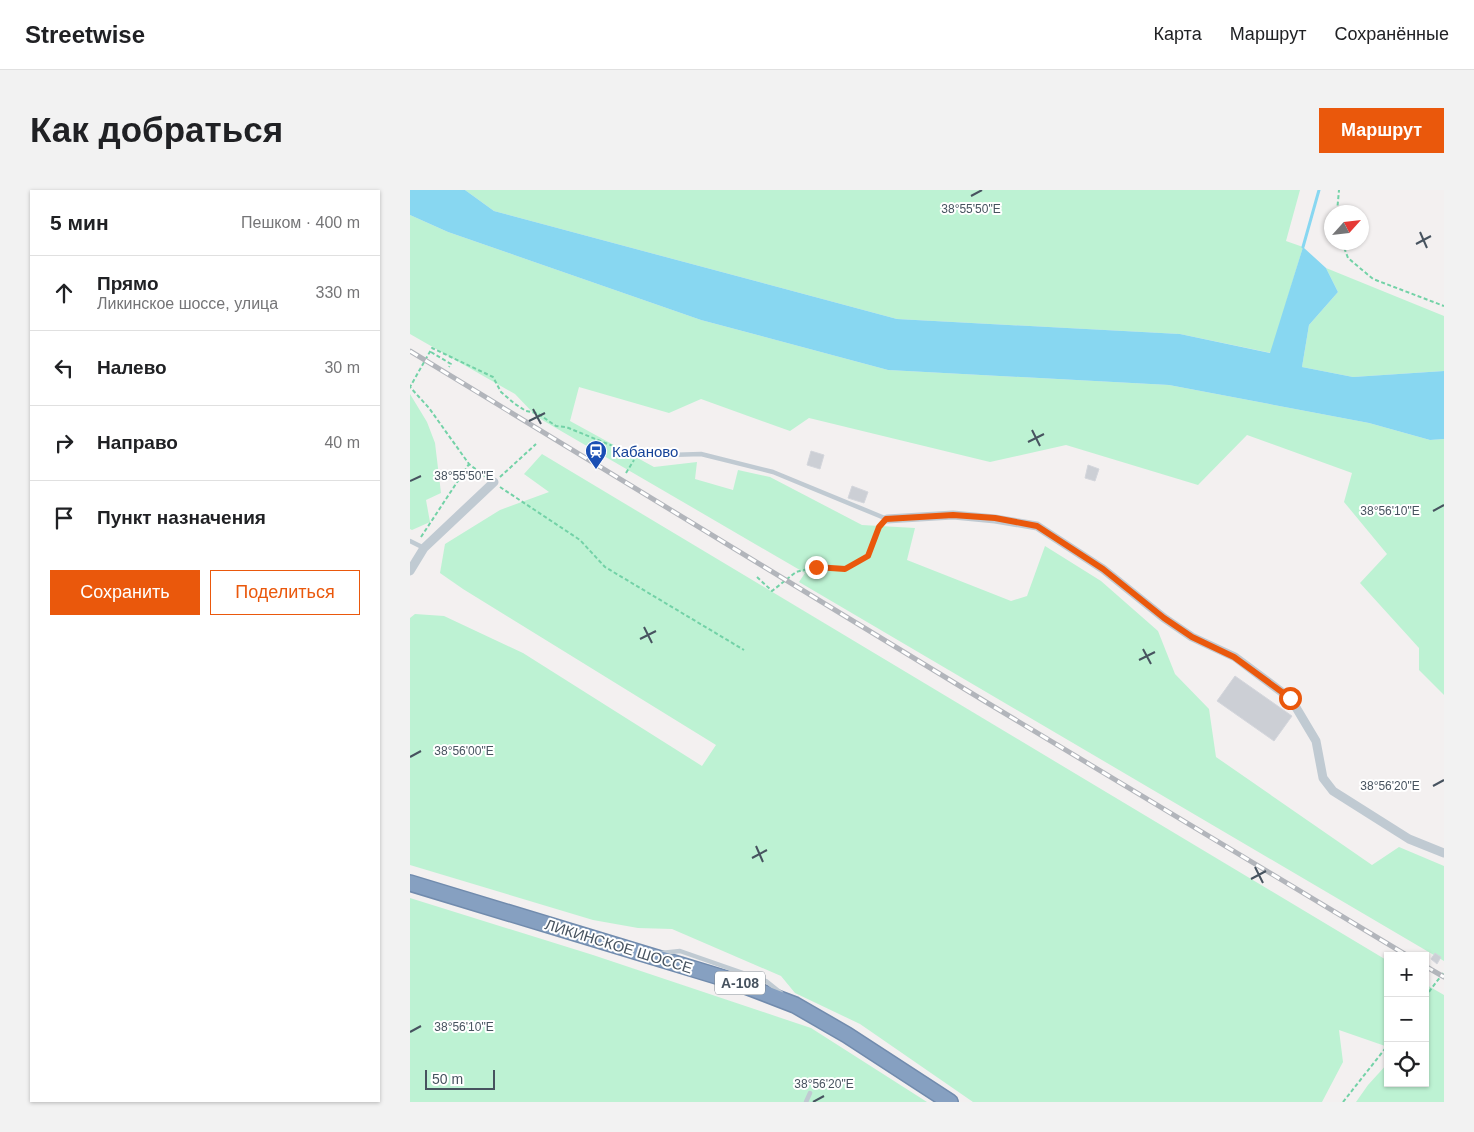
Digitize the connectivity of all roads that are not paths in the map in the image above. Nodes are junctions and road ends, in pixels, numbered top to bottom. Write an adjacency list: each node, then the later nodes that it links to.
1 (637, 456): 3 (lane)
2 (494, 482): 5 (street)
3 (886, 519): 7 (street)
4 (410, 542): 5 (lane)
5 (420, 547): 6 (street)
6 (410, 571)
7 (1444, 853)
8 (410, 883): 11 (highway, ЛИКИНСКОЕ ШОССЕ / А-108)
9 (810, 1094): 10 (lane)
10 (806, 1102)
11 (950, 1102)

